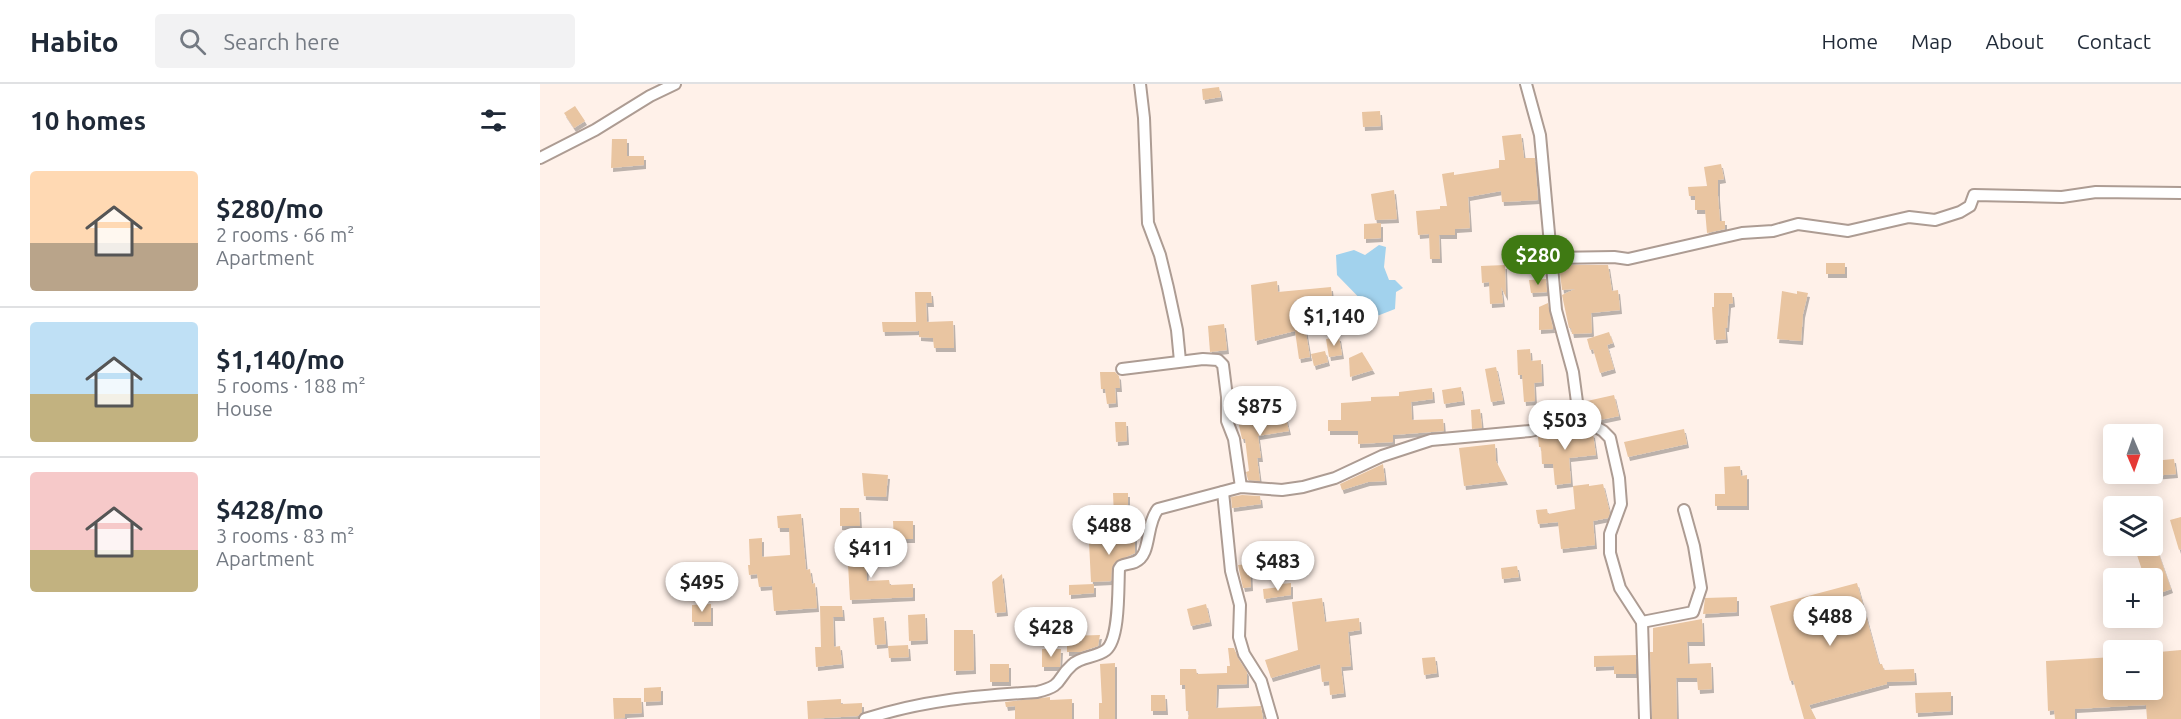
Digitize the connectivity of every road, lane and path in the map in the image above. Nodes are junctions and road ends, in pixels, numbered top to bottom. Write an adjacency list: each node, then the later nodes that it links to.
1 (675, 84): 4 (street)
2 (1140, 84): 7 (street)
3 (1526, 84): 6 (street)
4 (540, 158)
5 (2181, 193): 6 (street)
6 (1551, 258): 9 (street)
7 (1180, 361): 8 (street); 10 (street)
8 (1122, 369)
9 (1580, 417): 10 (street); 13 (street)
10 (1241, 488): 11 (street)
11 (1223, 492): 14 (street); 15 (street)
12 (1684, 510): 13 (street)
13 (1642, 622): 16 (street)
14 (865, 719)
15 (1272, 719)
16 (1645, 719)

